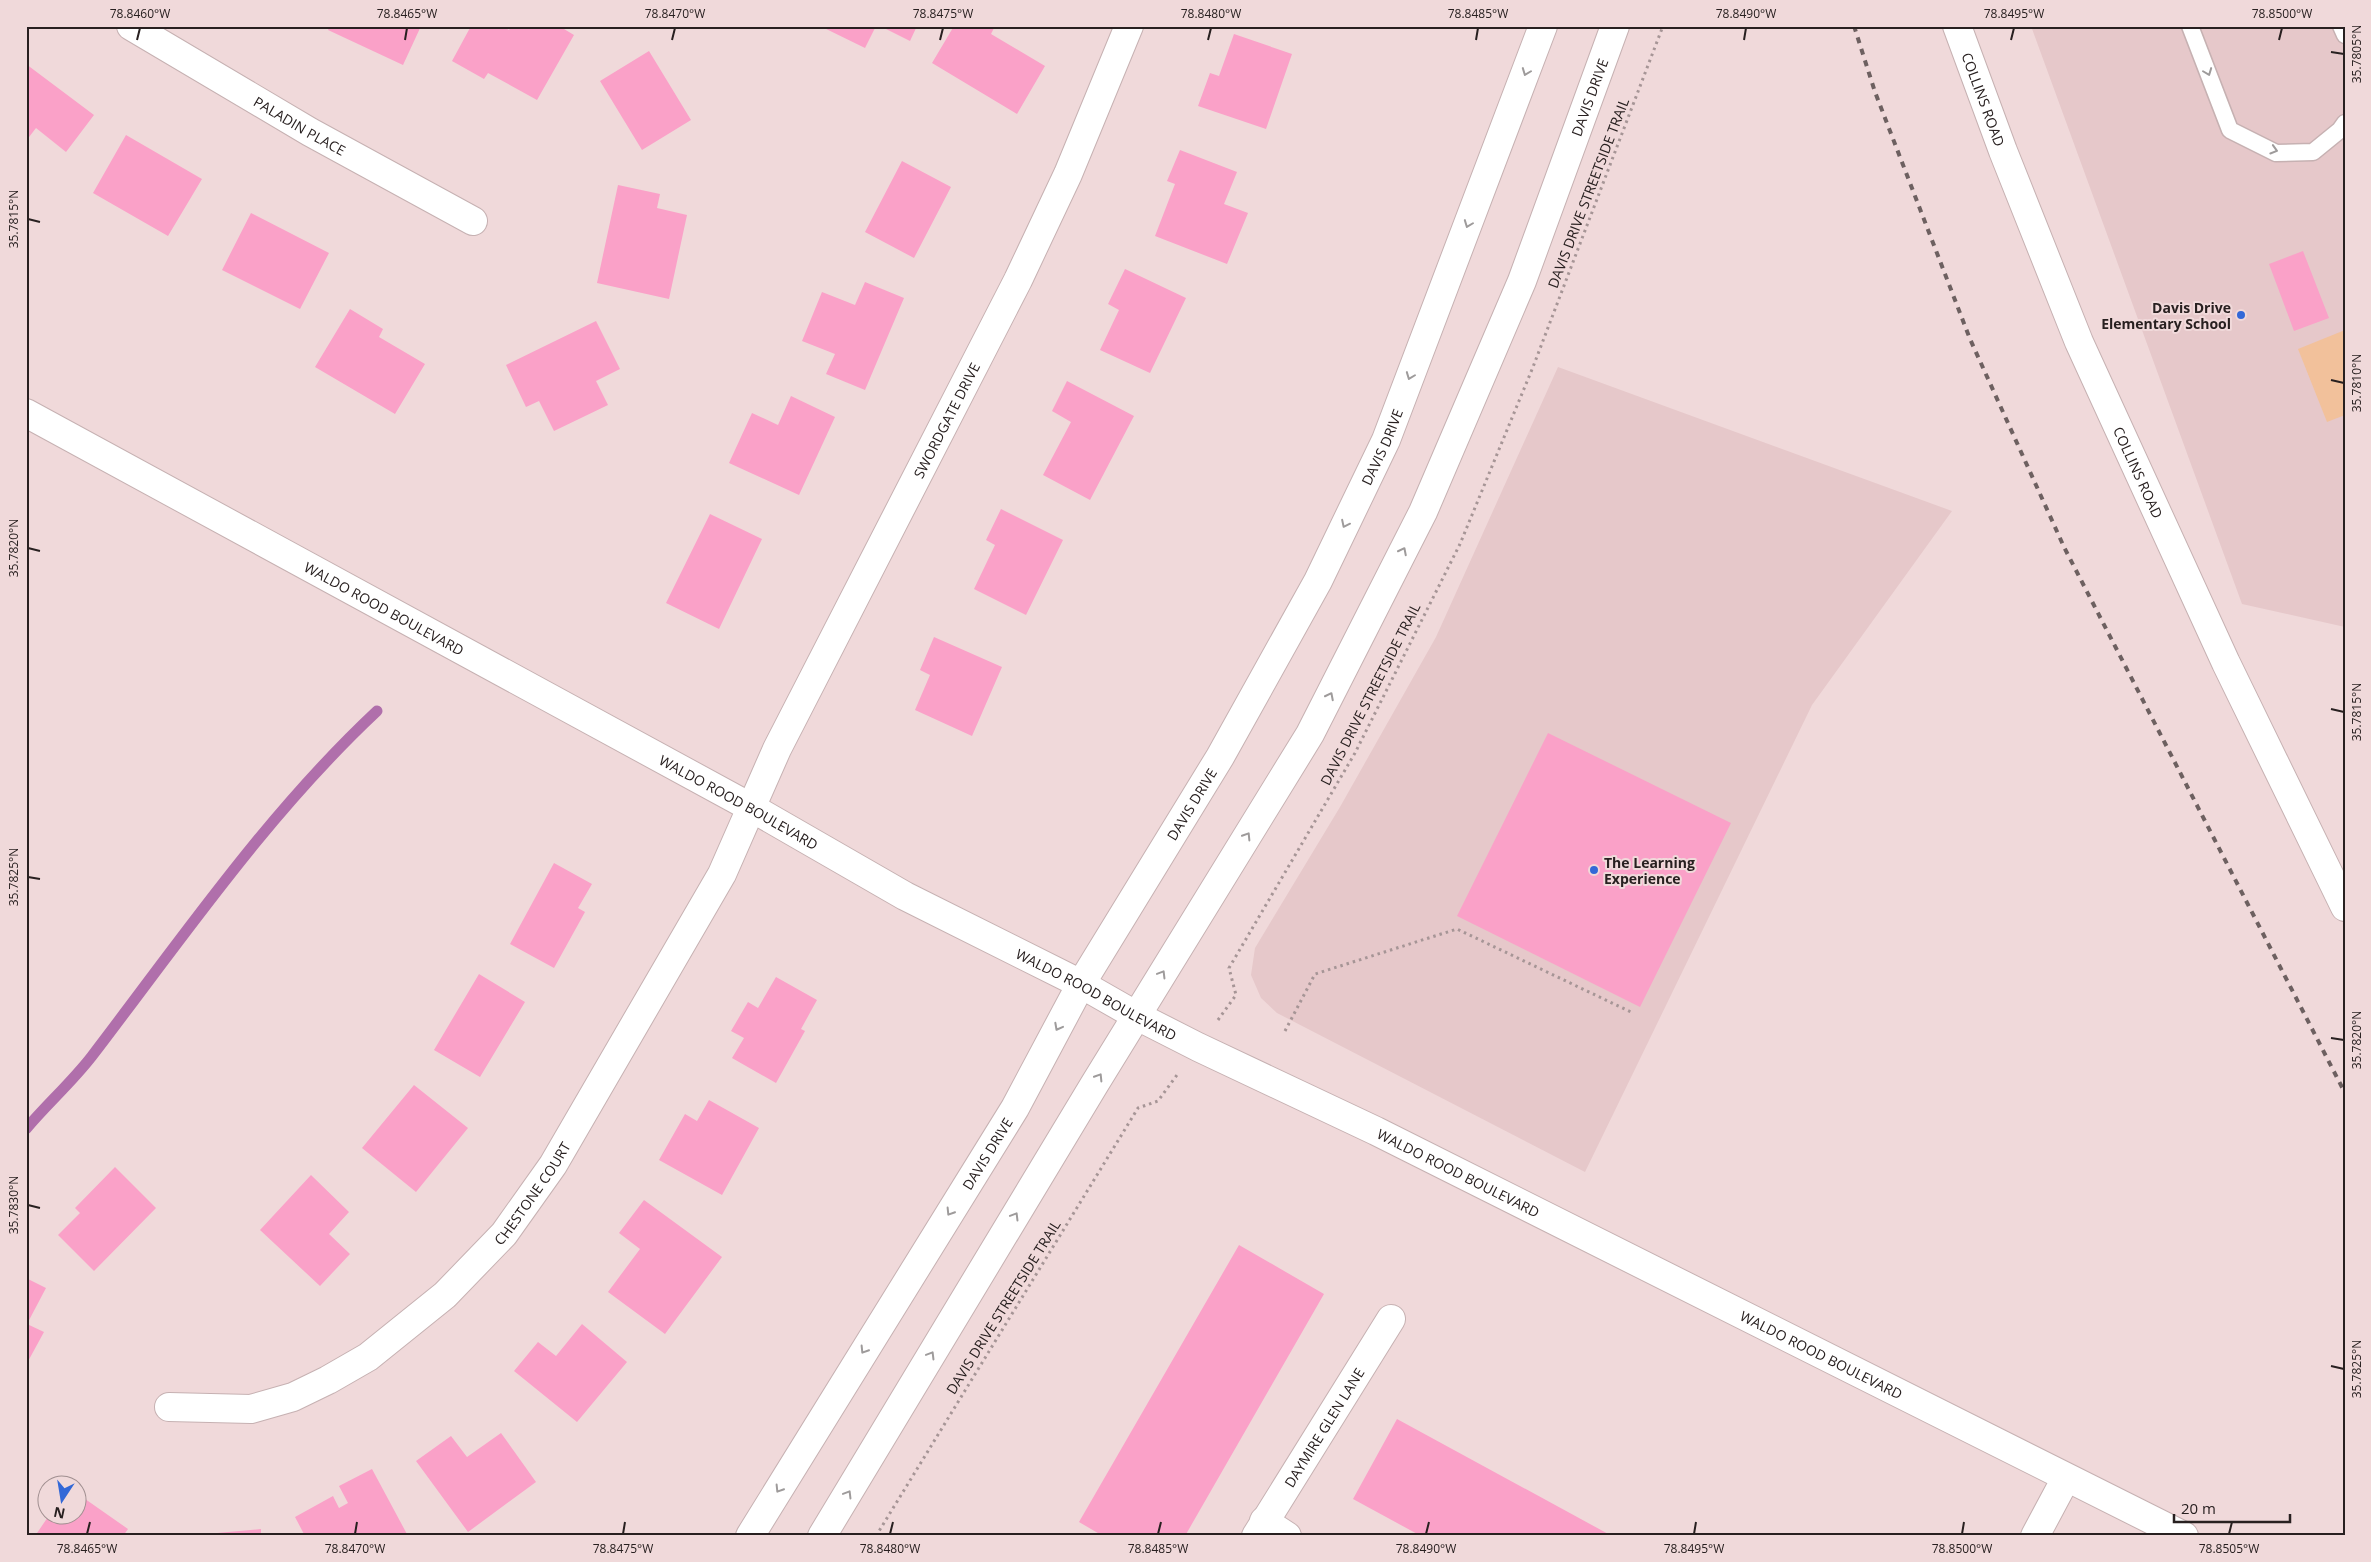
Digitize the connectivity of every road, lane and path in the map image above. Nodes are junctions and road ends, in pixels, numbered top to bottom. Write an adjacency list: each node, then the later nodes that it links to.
1 (131, 26): 11 (street, PALADIN PLACE)
2 (1129, 26): 13 (street, SWORDGATE DRIVE)
3 (1543, 26): 15 (street, DAVIS DRIVE, one-way to 15)
4 (1615, 26): 18 (street, DAVIS DRIVE, one-way to 4)
5 (1663, 26): 16 (path, DAVIS DRIVE STREETSIDE TRAIL)
6 (1957, 26): 14 (street, COLLINS ROAD)
7 (2190, 26): 10 (lane, one-way to 10)
8 (2342, 26): 9 (lane)
9 (2345, 35)
10 (2345, 124)
11 (473, 221)
12 (26, 413): 13 (street, WALDO ROOD BOULEVARD)
13 (752, 808): 15 (street, WALDO ROOD BOULEVARD); 22 (street, CHESTONE COURT)
14 (2345, 908)
15 (1081, 984): 18 (street, WALDO ROOD BOULEVARD); 25 (street, DAVIS DRIVE, one-way to 25)
16 (1236, 995)
17 (1633, 1013): 19 (path)
18 (1137, 1016): 23 (street, WALDO ROOD BOULEVARD); 26 (street, DAVIS DRIVE, one-way to 18)
19 (1285, 1031)
20 (1158, 1101): 27 (path, DAVIS DRIVE STREETSIDE TRAIL)
21 (1391, 1319): 24 (street, DAYMIRE GLEN LANE)
22 (169, 1407)
23 (2066, 1478): 29 (street); 30 (street, WALDO ROOD BOULEVARD)
24 (1260, 1529): 28 (street)
25 (750, 1536)
26 (822, 1536)
27 (876, 1536)
28 (1287, 1536)
29 (2035, 1536)
30 (2184, 1536)

